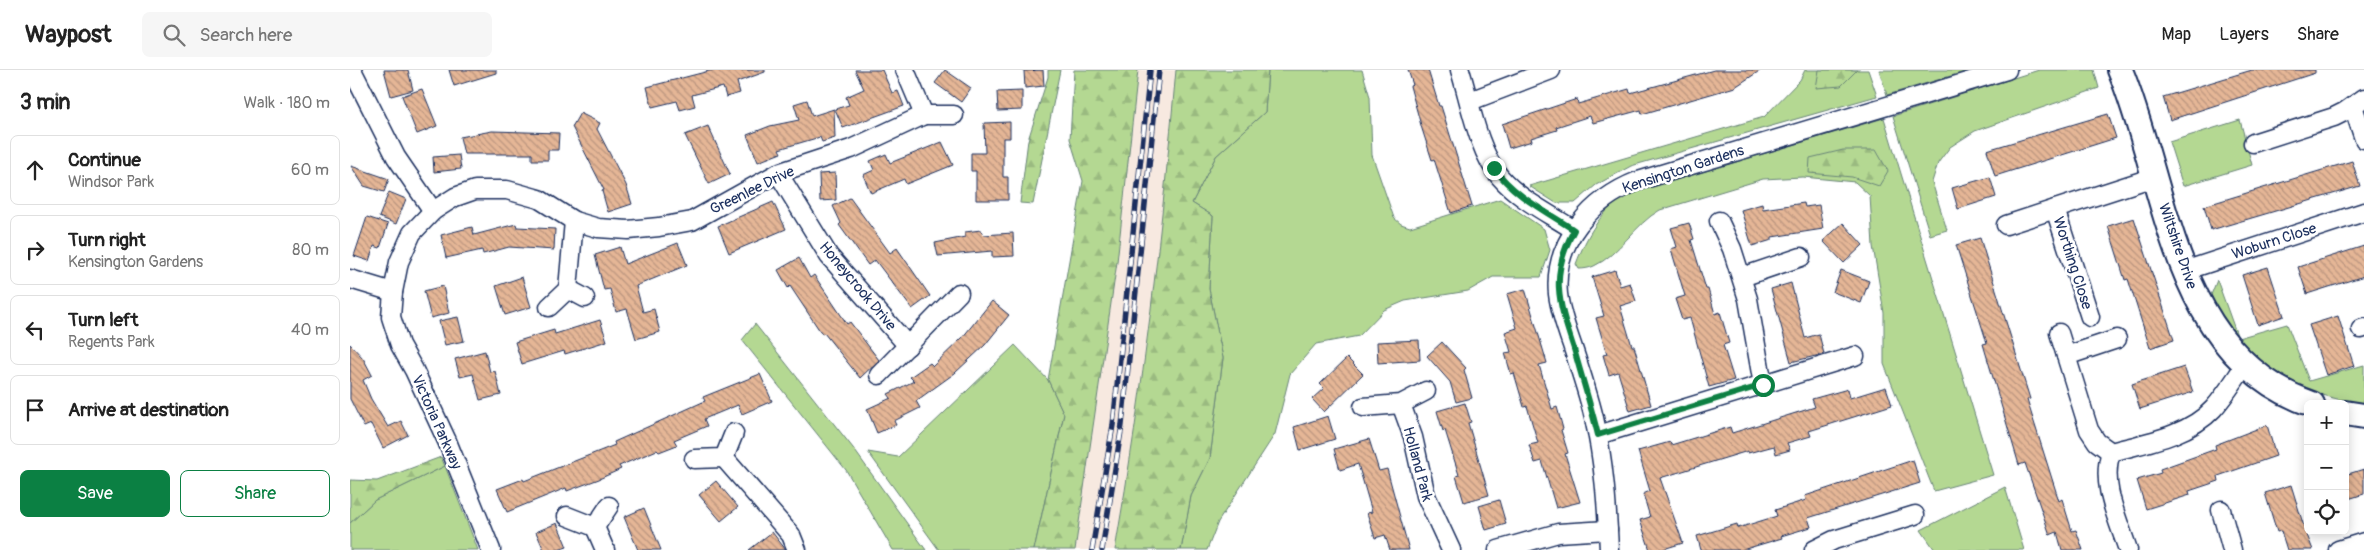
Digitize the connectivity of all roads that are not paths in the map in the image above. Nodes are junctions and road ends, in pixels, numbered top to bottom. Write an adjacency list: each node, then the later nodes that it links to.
1 (352, 70): 16 (street)
2 (905, 70): 10 (street)
3 (1460, 70): 7 (street)
4 (1550, 70): 7 (street)
5 (2007, 70): 21 (street, Kensington Gardens)
6 (2120, 70): 14 (street, Wiltshire Drive)
7 (1470, 101): 21 (street)
8 (2358, 102): 11 (street); 12 (street)
9 (954, 114): 10 (street, Greenlee Drive)
10 (924, 115): 13 (street, Greenlee Drive)
11 (2364, 139)
12 (2253, 143)
13 (778, 173): 18 (street, Greenlee Drive); 34 (street, Honeycrook Drive)
14 (2154, 176): 15 (street, Worthing Close); 23 (street, Wiltshire Drive)
15 (2055, 209): 20 (street, Worthing Close); 31 (street, Worthing Close)
16 (433, 211): 18 (street, Greenlee Drive); 27 (street, Greenlee Drive)
17 (2364, 212): 23 (street, Woburn Close)
18 (574, 221): 26 (street)
19 (1719, 221): 24 (street)
20 (2006, 225)
21 (1574, 230): 47 (street, Kensington Gardens)
22 (1800, 256): 24 (street)
23 (2184, 271): 37 (street, Wiltshire Drive)
24 (1742, 277): 39 (street)
25 (350, 279): 27 (street)
26 (568, 289): 29 (street); 30 (street)
27 (393, 292): 58 (street, Victoria Parkway)
28 (959, 293): 34 (street, Honeycrook Drive)
29 (585, 298)
30 (549, 307)
31 (2090, 317)
32 (2059, 333): 36 (street)
33 (2118, 339): 36 (street)
34 (908, 346): 38 (street, Honeycrook Drive)
35 (1855, 356): 39 (street)
36 (2066, 356): 48 (street)
37 (2245, 365): 41 (street, Wiltshire Drive); 48 (street)
38 (879, 376)
39 (1763, 385): 47 (street)
40 (1426, 391): 42 (street)
41 (2304, 400)
42 (1401, 404): 43 (street); 61 (street, Holland Park)
43 (1364, 407)
44 (2349, 414): 45 (street)
45 (2364, 416)
46 (734, 433): 49 (street)
47 (1598, 435): 56 (street, Kensington Gardens)
48 (2110, 452): 65 (street)
49 (724, 458): 50 (street); 60 (street)
50 (694, 459)
51 (609, 506): 55 (street)
52 (2221, 510): 66 (street)
53 (1915, 515): 64 (street)
54 (567, 516): 55 (street)
55 (595, 527): 59 (street)
56 (1608, 530): 62 (street); 63 (street, Kensington Gardens)
57 (2364, 542): 67 (street)
58 (491, 550)
59 (605, 550)
60 (797, 550)
61 (1451, 550)
62 (1498, 550)
63 (1609, 550)
64 (1814, 550)
65 (2128, 550)
66 (2232, 550)
67 (2338, 550)

